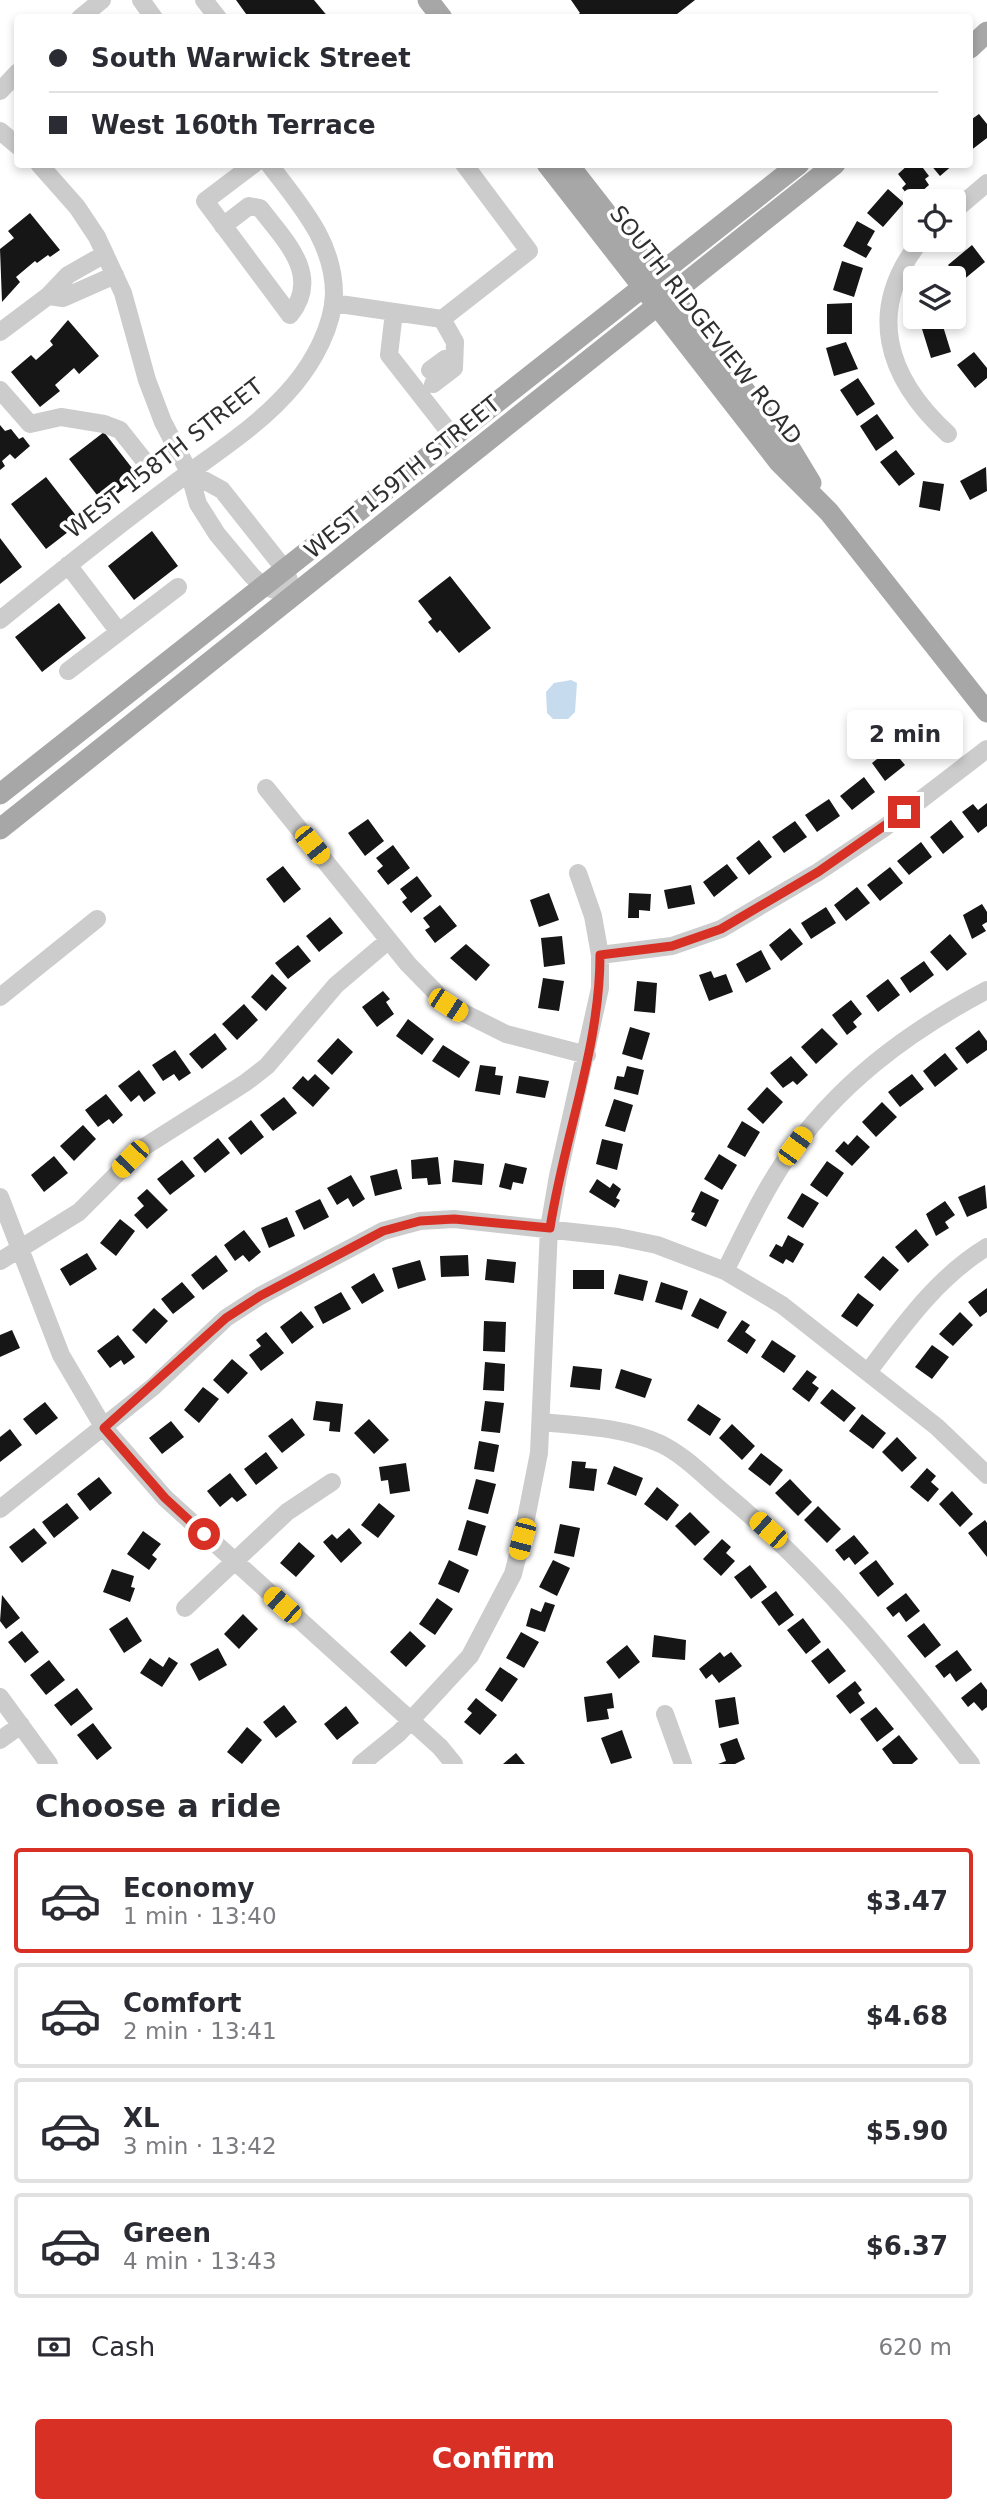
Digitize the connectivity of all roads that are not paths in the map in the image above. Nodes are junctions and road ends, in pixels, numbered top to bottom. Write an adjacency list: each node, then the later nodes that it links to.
1 (102, 0): 5 (street)
2 (141, 0): 6 (street)
3 (204, 0): 7 (street)
4 (428, 0): 8 (main road)
5 (85, 14)
6 (152, 14)
7 (215, 14)
8 (439, 14)
9 (987, 32): 10 (main road)
10 (973, 45)
11 (14, 76): 12 (street)
12 (0, 91)
13 (0, 131): 14 (street)
14 (14, 143)
15 (42, 168): 27 (street)
16 (249, 168): 25 (street)
17 (272, 168): 32 (street, WEST 158TH STREET)
18 (467, 168): 34 (street)
19 (550, 168): 29 (main road, SOUTH RIDGEVIEW ROAD)
20 (571, 168): 29 (main road, SOUTH RIDGEVIEW ROAD)
21 (794, 168): 29 (main road, WEST 159TH STREET)
22 (830, 168): 31 (main road, WEST 159TH STREET)
23 (987, 183): 24 (street)
24 (966, 201)
25 (223, 226): 25 (street)
26 (912, 252): 38 (street)
27 (105, 254): 28 (street); 30 (street)
28 (115, 275): 30 (street); 41 (street)
29 (650, 283): 31 (main road, SOUTH RIDGEVIEW ROAD); 39 (main road, WEST 159TH STREET)
30 (48, 296): 35 (street)
31 (664, 301): 46 (main road, WEST 159TH STREET); 50 (main road, SOUTH RIDGEVIEW ROAD)
32 (333, 303): 33 (street); 41 (street, WEST 158TH STREET)
33 (394, 312): 34 (street); 36 (street)
34 (442, 319): 36 (street)
35 (3, 323)
36 (426, 382): 39 (street)
37 (0, 390): 40 (street)
38 (948, 434)
39 (454, 438): 43 (main road, WEST 159TH STREET)
40 (143, 459)
41 (189, 472): 42 (street, WEST 158TH STREET); 43 (street); 45 (street)
42 (68, 565): 47 (street, WEST 158TH STREET); 48 (street)
43 (286, 571): 45 (main road, WEST 159TH STREET); 46 (street)
44 (178, 587): 48 (street)
45 (265, 587): 46 (street); 53 (main road, WEST 159TH STREET)
46 (294, 596): 54 (main road, WEST 159TH STREET)
47 (0, 620)
48 (120, 632): 49 (street)
49 (68, 671)
50 (987, 712)
51 (987, 749): 58 (street)
52 (266, 788): 57 (street)
53 (0, 794)
54 (0, 829)
55 (578, 873): 58 (street)
56 (97, 919): 60 (street)
57 (389, 940): 61 (street); 64 (street)
58 (600, 955): 61 (street)
59 (987, 990): 67 (street)
60 (0, 997)
61 (587, 1055): 63 (street)
62 (0, 1197): 64 (street)
63 (550, 1228): 67 (street); 69 (street); 70 (street)
64 (21, 1247): 66 (street); 70 (street)
65 (987, 1247): 68 (street)
66 (0, 1261)
67 (726, 1271): 68 (street)
68 (867, 1372): 71 (street)
69 (541, 1422): 78 (street); 86 (street)
70 (104, 1428): 73 (street); 74 (street)
71 (987, 1475)
72 (332, 1482): 74 (street)
73 (0, 1509)
74 (234, 1561): 75 (street); 78 (street)
75 (185, 1608)
76 (0, 1697): 79 (street)
77 (665, 1714): 85 (street)
78 (411, 1721): 83 (street); 84 (street)
79 (21, 1724): 80 (street); 82 (street)
80 (0, 1741)
81 (987, 1759): 87 (street)
82 (49, 1764)
83 (361, 1764)
84 (454, 1764)
85 (683, 1764)
86 (971, 1764)
87 (981, 1764)

